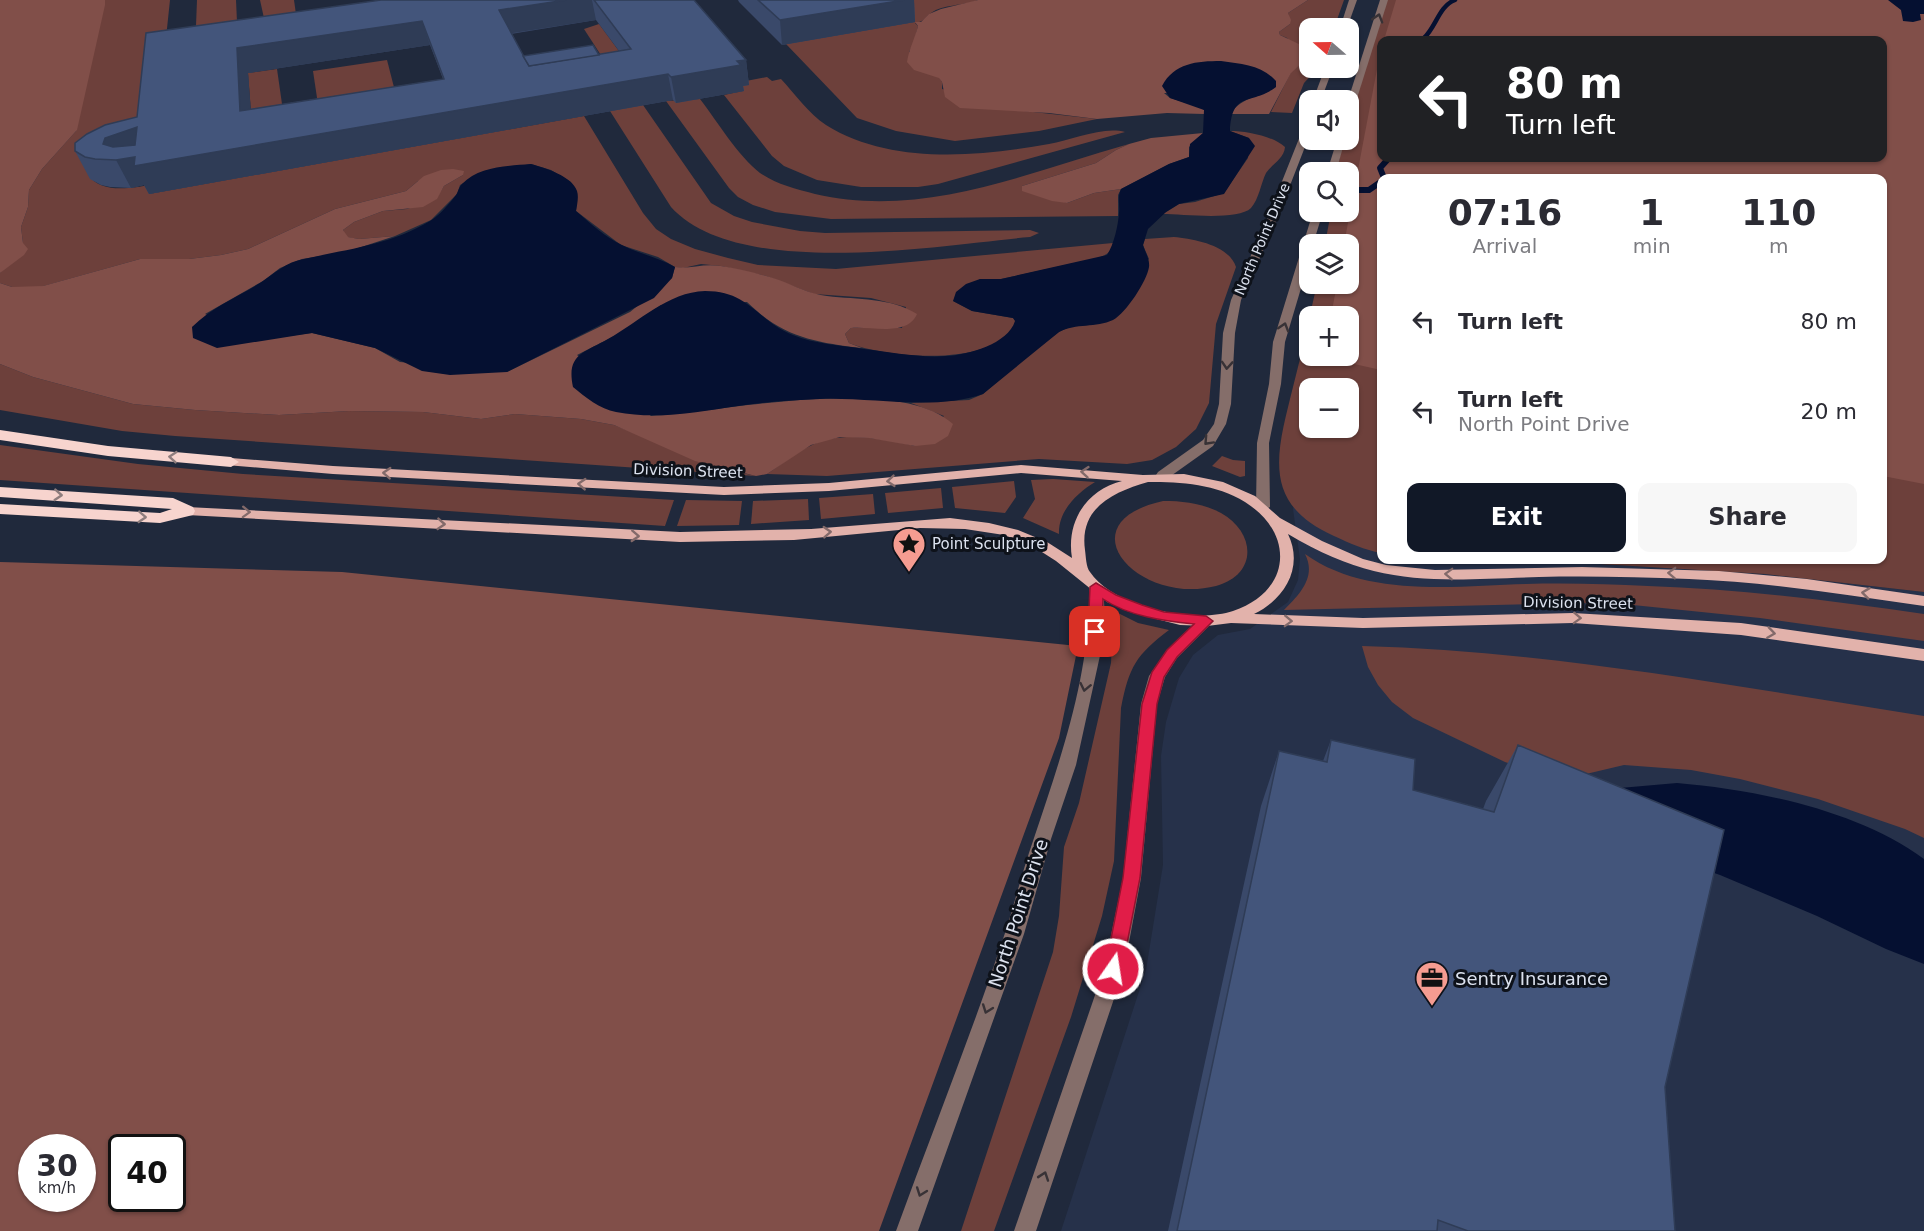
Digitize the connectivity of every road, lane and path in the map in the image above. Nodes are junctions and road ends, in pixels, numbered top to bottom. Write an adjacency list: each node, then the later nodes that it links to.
1 (1353, 0): 3 (street)
2 (1384, 0): 4 (street, one-way to 2)
3 (1347, 18)
4 (1356, 90)
5 (1299, 150): 9 (street, North Point Drive, one-way to 9)
6 (1315, 222): 12 (street, one-way to 6)
7 (0, 435): 8 (highway, one-way to 7)
8 (231, 462): 10 (main road, Division Street, one-way to 8)
9 (1163, 475): 10 (main road); 12 (main road)
10 (1144, 478): 16 (main road)
11 (0, 492): 14 (highway, one-way to 14)
12 (1263, 507): 15 (main road)
13 (0, 509): 14 (highway, one-way to 14)
14 (188, 511): 16 (main road, one-way to 16)
15 (1279, 522): 18 (main road, Division Street, one-way to 15); 19 (main road)
16 (1082, 572): 17 (main road)
17 (1096, 587): 20 (main road); 22 (street, North Point Drive, one-way to 22)
18 (1924, 601)
19 (1229, 619): 20 (main road); 21 (main road, Division Street, one-way to 21)
20 (1206, 621): 23 (street, one-way to 20)
21 (1924, 655)
22 (907, 1231)
23 (1025, 1231)

